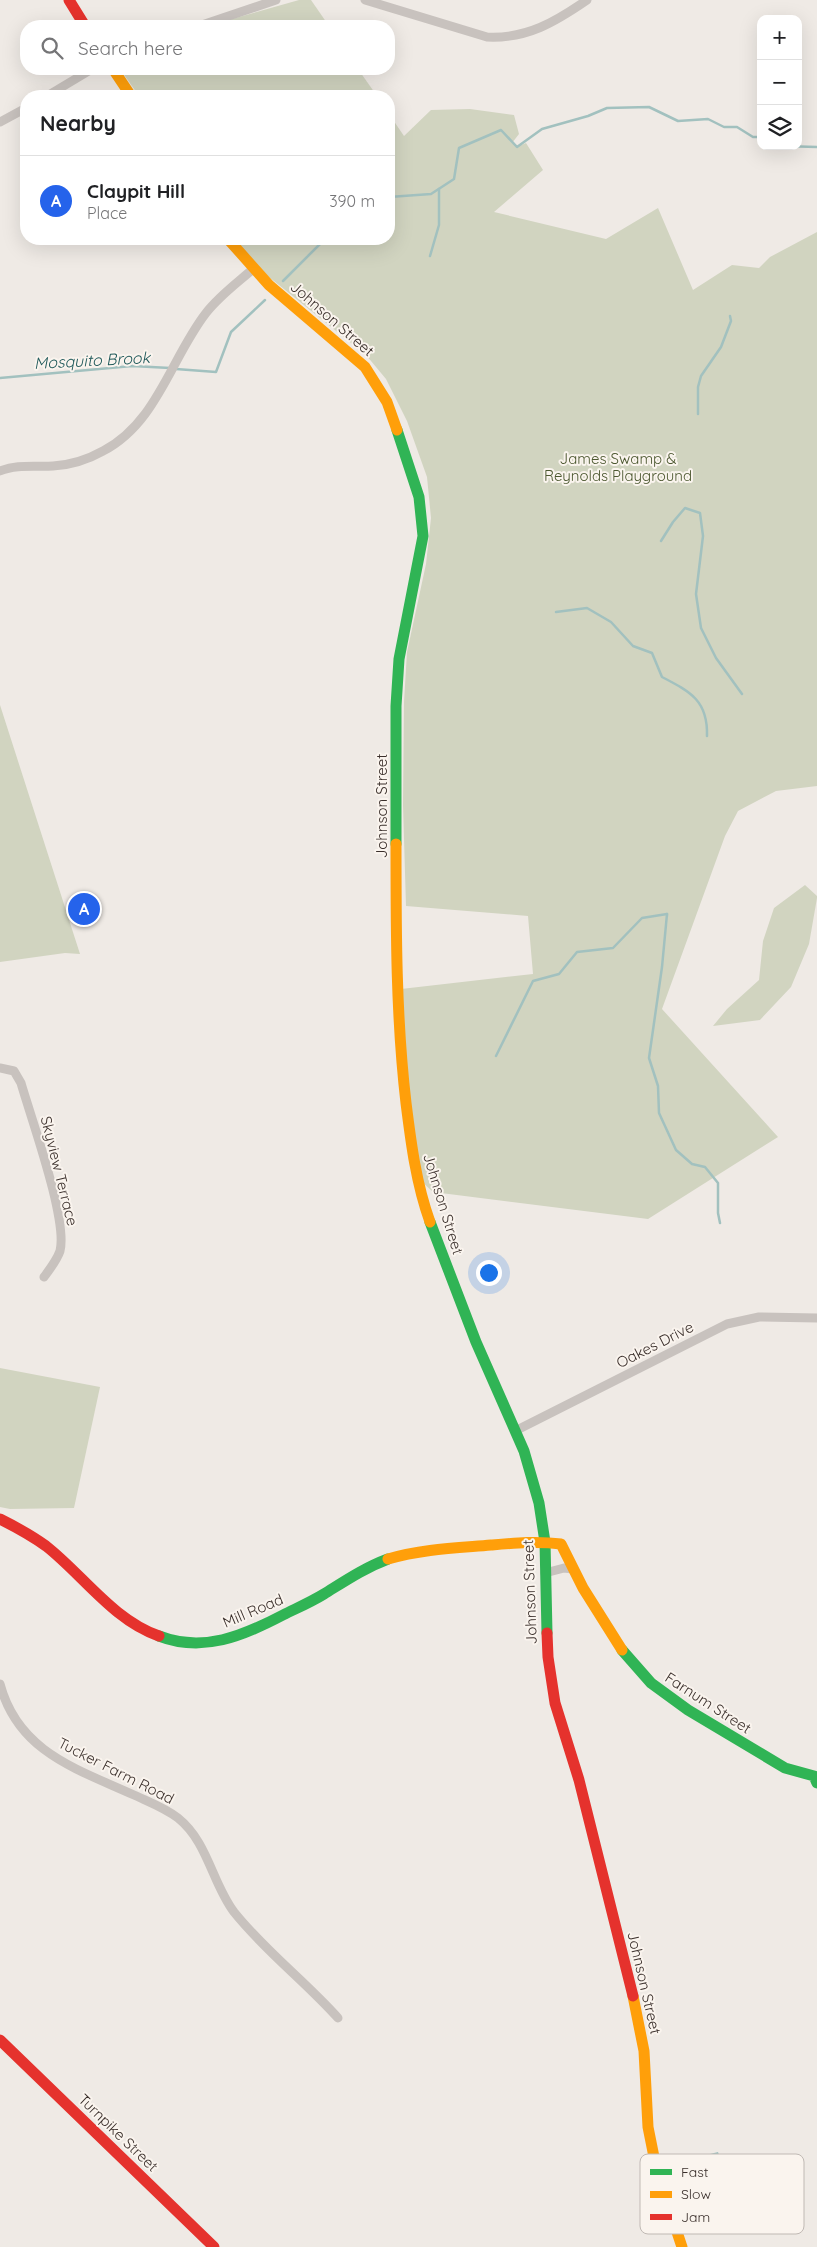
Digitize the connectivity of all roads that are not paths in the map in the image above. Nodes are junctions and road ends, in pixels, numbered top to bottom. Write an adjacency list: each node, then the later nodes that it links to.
1 (69, 0): 5 (main road)
2 (276, 0): 6 (street)
3 (365, 0): 4 (street)
4 (587, 0)
5 (82, 20)
6 (217, 20)
7 (82, 75): 9 (street)
8 (117, 75): 10 (main road)
9 (57, 90)
10 (127, 90)
11 (20, 111): 12 (street)
12 (0, 122)
13 (233, 245): 14 (main road, Johnson Street)
14 (253, 269): 15 (street); 19 (main road, Johnson Street)
15 (0, 471)
16 (0, 1068): 17 (street, Skyview Terrace)
17 (44, 1277)
18 (817, 1318): 19 (street, Oakes Drive)
19 (515, 1431): 21 (main road, Johnson Street)
20 (0, 1519): 21 (main road, Mill Road)
21 (545, 1542): 22 (main road, Farnum Street); 23 (main road, Johnson Street)
22 (573, 1569): 23 (street); 25 (main road, Farnum Street)
23 (545, 1573): 28 (main road, Johnson Street)
24 (0, 1684): 26 (street, Tucker Farm Road)
25 (816, 1778)
26 (338, 2018)
27 (0, 2040): 30 (main road, Turnpike Street)
28 (653, 2154)
29 (678, 2234): 31 (main road, Johnson Street)
30 (214, 2247)
31 (682, 2247)

